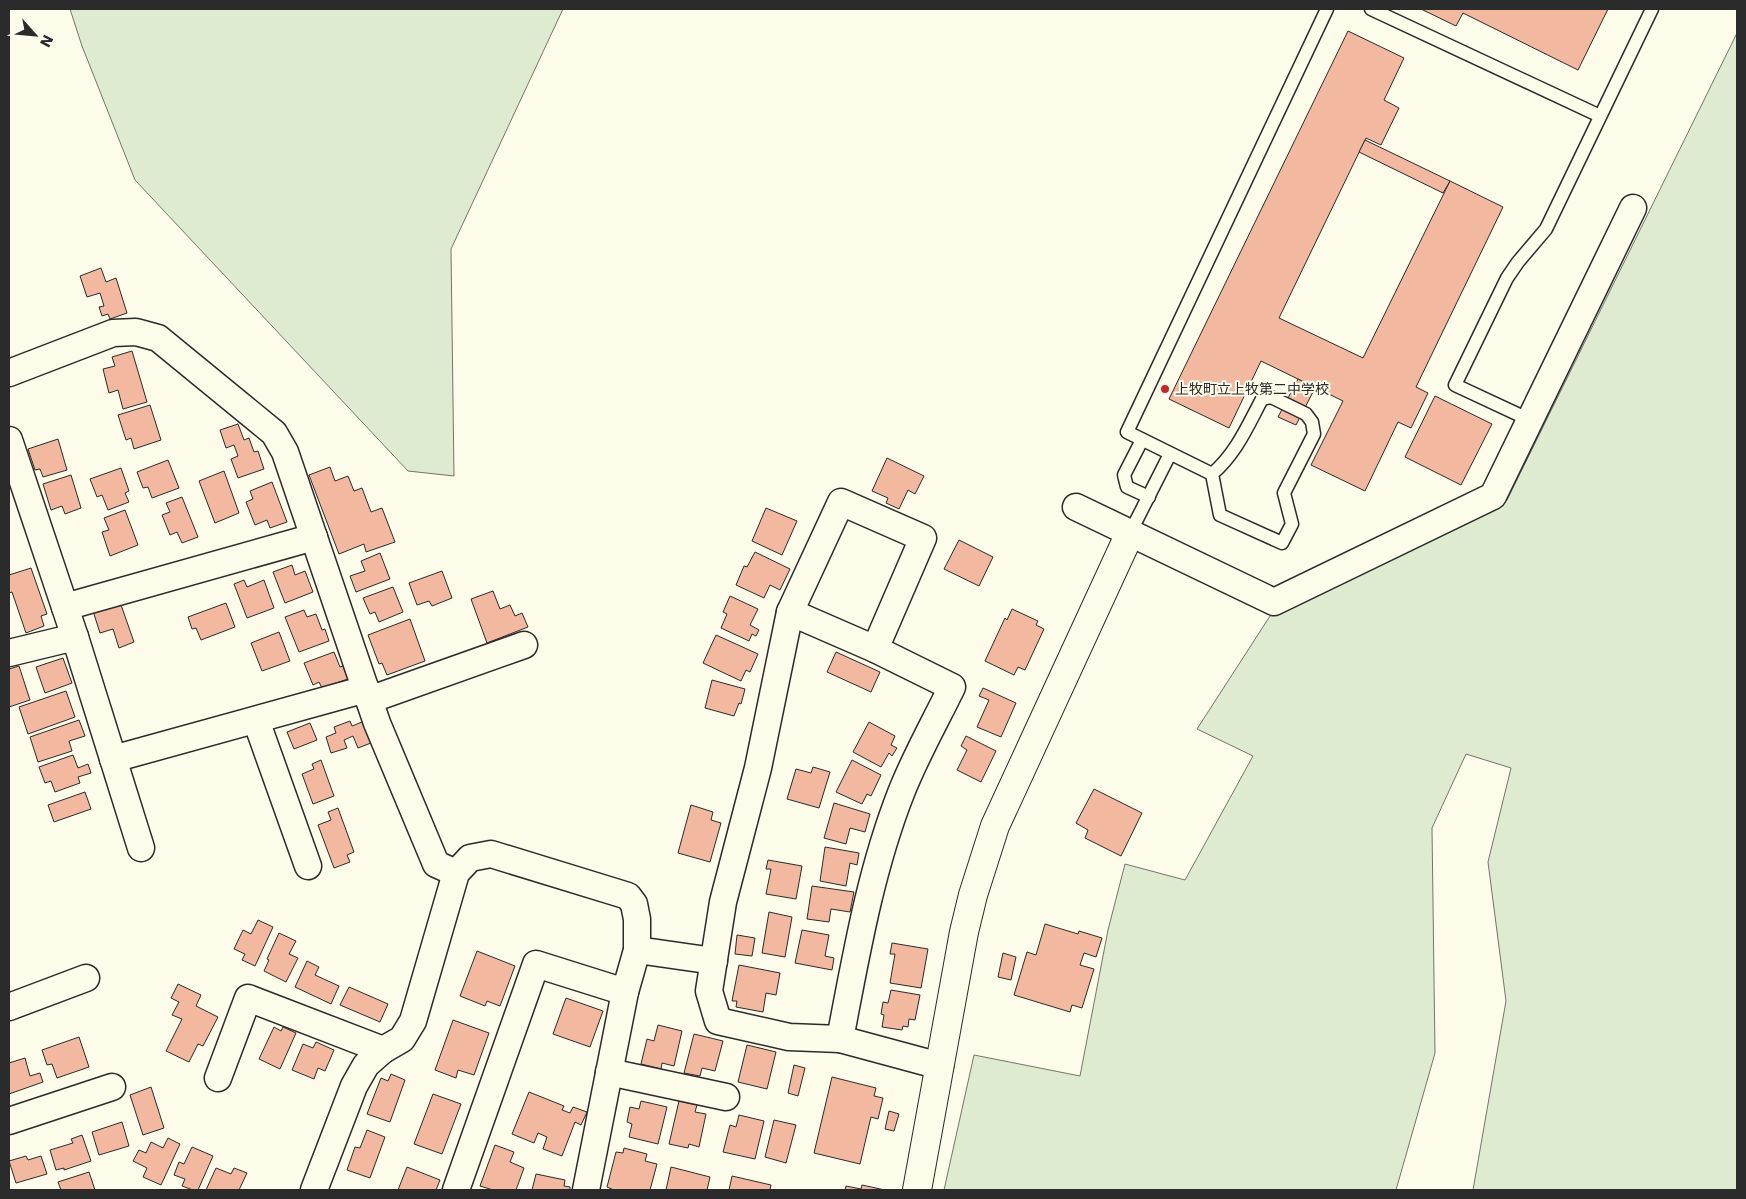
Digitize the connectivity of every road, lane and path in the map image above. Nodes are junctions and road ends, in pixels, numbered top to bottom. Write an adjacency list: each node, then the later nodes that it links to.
1 (1327, 9): 9 (lane)
2 (1371, 9): 4 (lane)
3 (1652, 9): 4 (lane)
4 (1600, 116): 7 (lane)
5 (1634, 208): 7 (street)
6 (9, 373): 15 (street)
7 (1530, 420): 14 (street)
8 (9, 440): 16 (street)
9 (1142, 440): 10 (lane); 12 (lane)
10 (1170, 454): 11 (lane); 12 (lane)
11 (1212, 474): 11 (lane)
12 (1148, 497): 14 (lane)
13 (1076, 507): 14 (street)
14 (1130, 533): 35 (street)
15 (314, 537): 16 (street); 22 (street)
16 (65, 608): 18 (street)
17 (790, 612): 20 (street); 20 (street); 29 (street)
18 (74, 637): 21 (street); 24 (street)
19 (524, 645): 22 (street)
20 (875, 649): 33 (street)
21 (9, 653)
22 (367, 694): 23 (street); 27 (street)
23 (256, 720): 24 (street); 26 (street)
24 (113, 759): 25 (street)
25 (141, 848)
26 (308, 866)
27 (456, 873): 28 (street); 34 (street)
28 (637, 950): 29 (street); 31 (street)
29 (714, 961): 33 (street)
30 (86, 978): 32 (street)
31 (625, 992): 36 (street); 42 (street)
32 (9, 1007)
33 (840, 1039): 35 (street)
34 (383, 1050): 37 (street); 41 (street)
35 (940, 1066): 44 (street)
36 (609, 1072): 39 (street); 43 (street)
37 (218, 1078)
38 (112, 1087): 40 (street)
39 (726, 1098)
40 (9, 1121)
41 (314, 1190)
42 (456, 1190)
43 (586, 1190)
44 (917, 1190)

